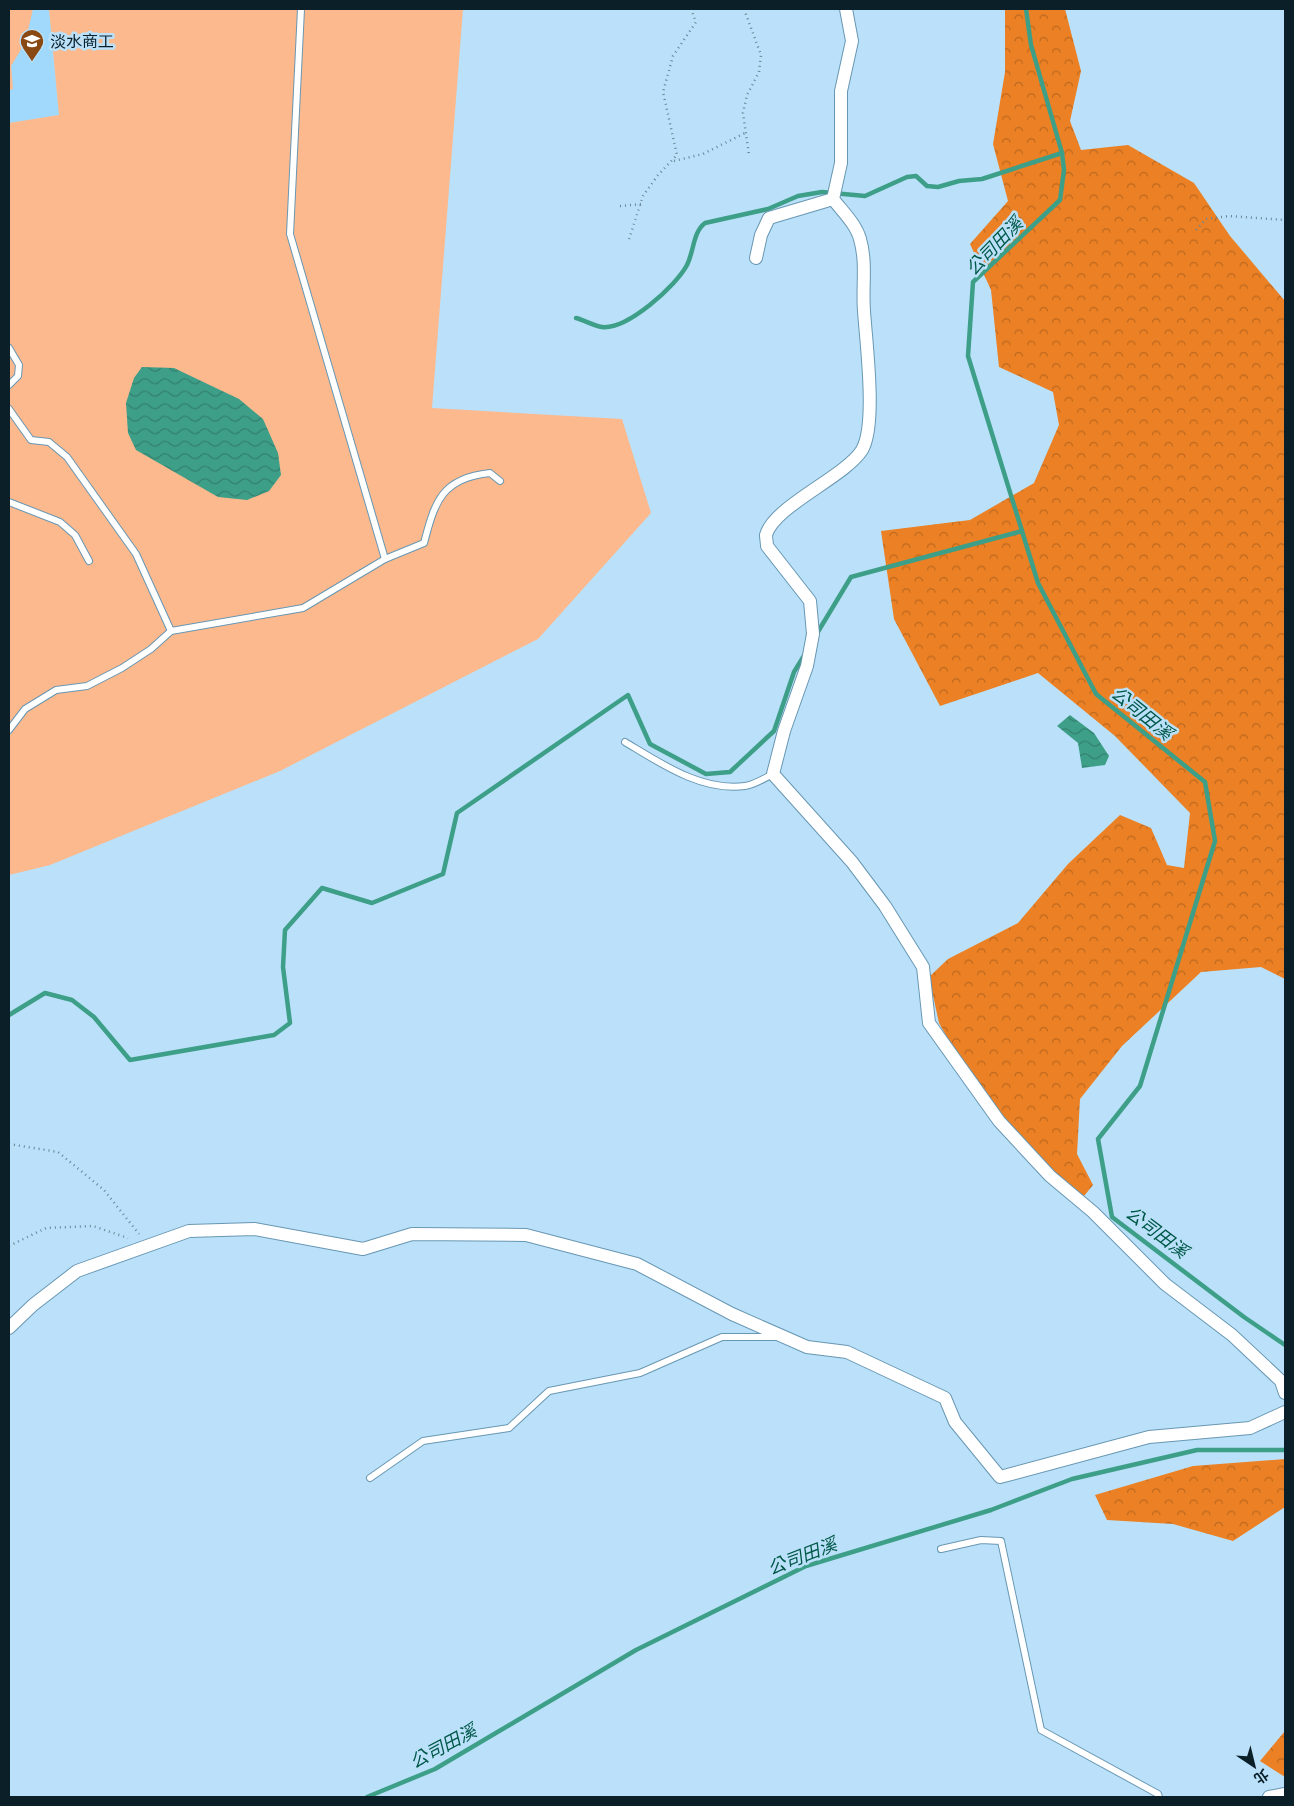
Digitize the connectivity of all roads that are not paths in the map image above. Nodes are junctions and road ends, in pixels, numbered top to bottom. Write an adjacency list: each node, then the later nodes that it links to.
1 (301, 9): 10 (lane)
2 (846, 9): 3 (street)
3 (834, 192): 4 (street); 15 (street)
4 (756, 258)
5 (9, 348): 6 (lane)
6 (9, 385)
7 (9, 409): 12 (lane)
8 (500, 481): 10 (lane)
9 (9, 502): 11 (lane)
10 (385, 559): 12 (lane)
11 (89, 561)
12 (171, 631): 13 (lane)
13 (9, 730)
14 (625, 742): 15 (lane)
15 (774, 774): 18 (street)
16 (9, 1328): 17 (street)
17 (784, 1337): 19 (street); 20 (lane)
18 (1285, 1393)
19 (1285, 1412)
20 (370, 1478)
21 (941, 1549): 23 (lane)
22 (1285, 1794): 24 (street)
23 (1158, 1797)
24 (1269, 1797)

